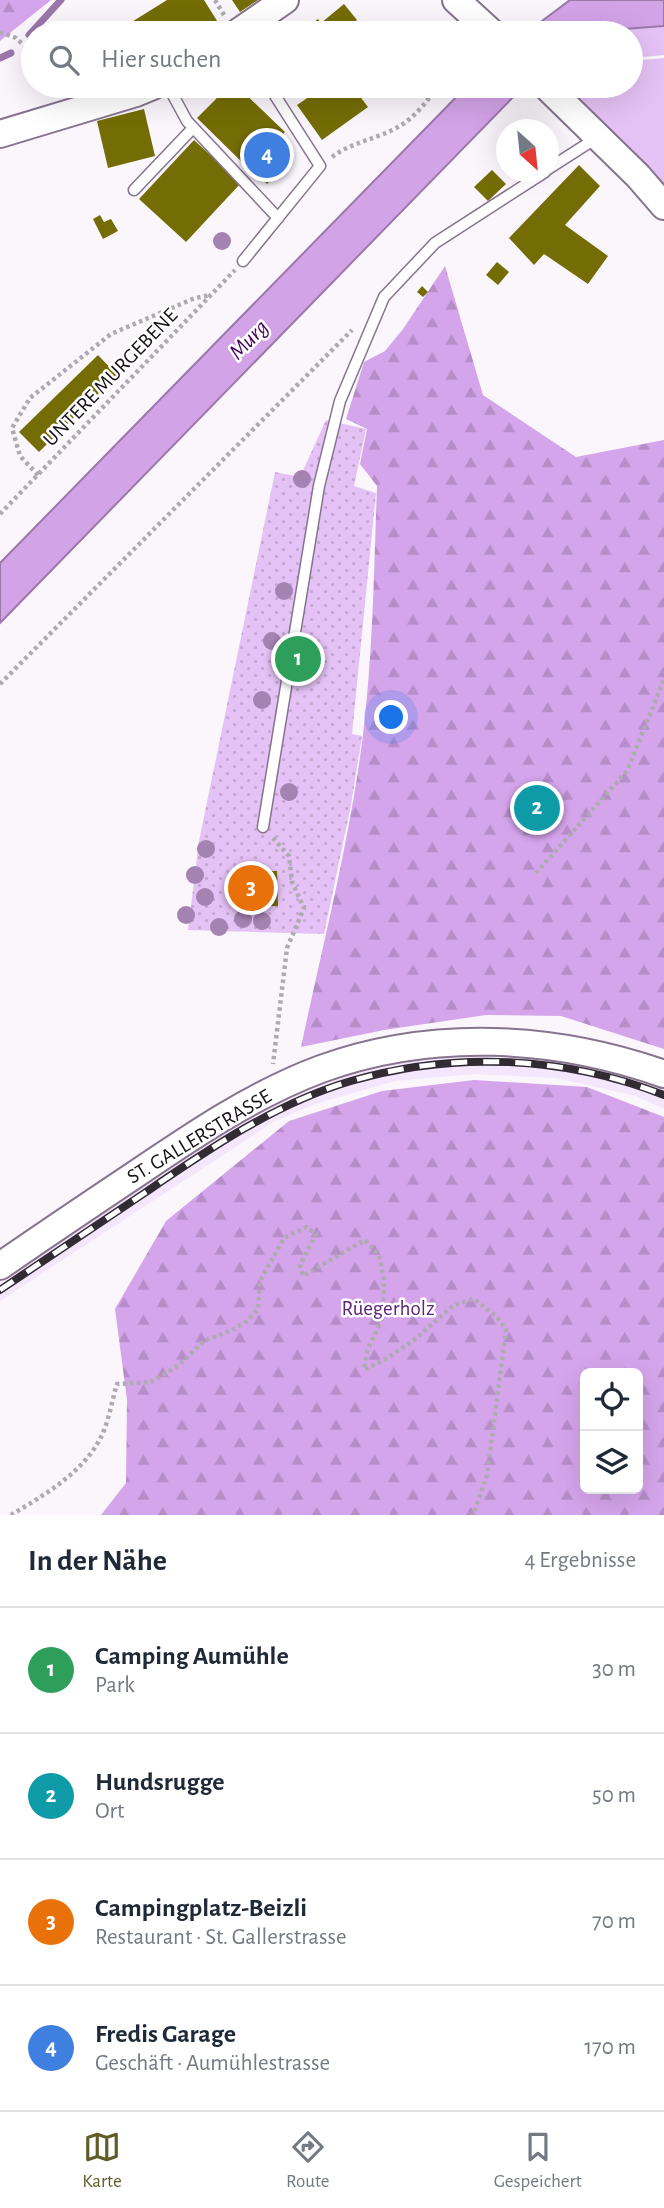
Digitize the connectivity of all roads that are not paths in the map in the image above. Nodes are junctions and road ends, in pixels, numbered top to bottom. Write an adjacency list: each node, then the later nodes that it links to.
1 (285, 0): 3 (main road)
2 (456, 0): 4 (main road)
3 (254, 21)
4 (479, 21)
5 (119, 98): 10 (main road)
6 (175, 98): 9 (lane)
7 (277, 98): 16 (lane)
8 (558, 98): 11 (main road)
9 (194, 128): 14 (lane); 16 (lane)
10 (0, 134)
11 (598, 137): 12 (lane); 15 (main road)
12 (559, 162)
13 (529, 182): 18 (lane)
14 (134, 190)
15 (664, 206)
16 (278, 218): 17 (lane)
17 (243, 261)
18 (263, 827)
19 (664, 1074): 20 (main road, ST. GALLERSTRASSE)
20 (0, 1266)

